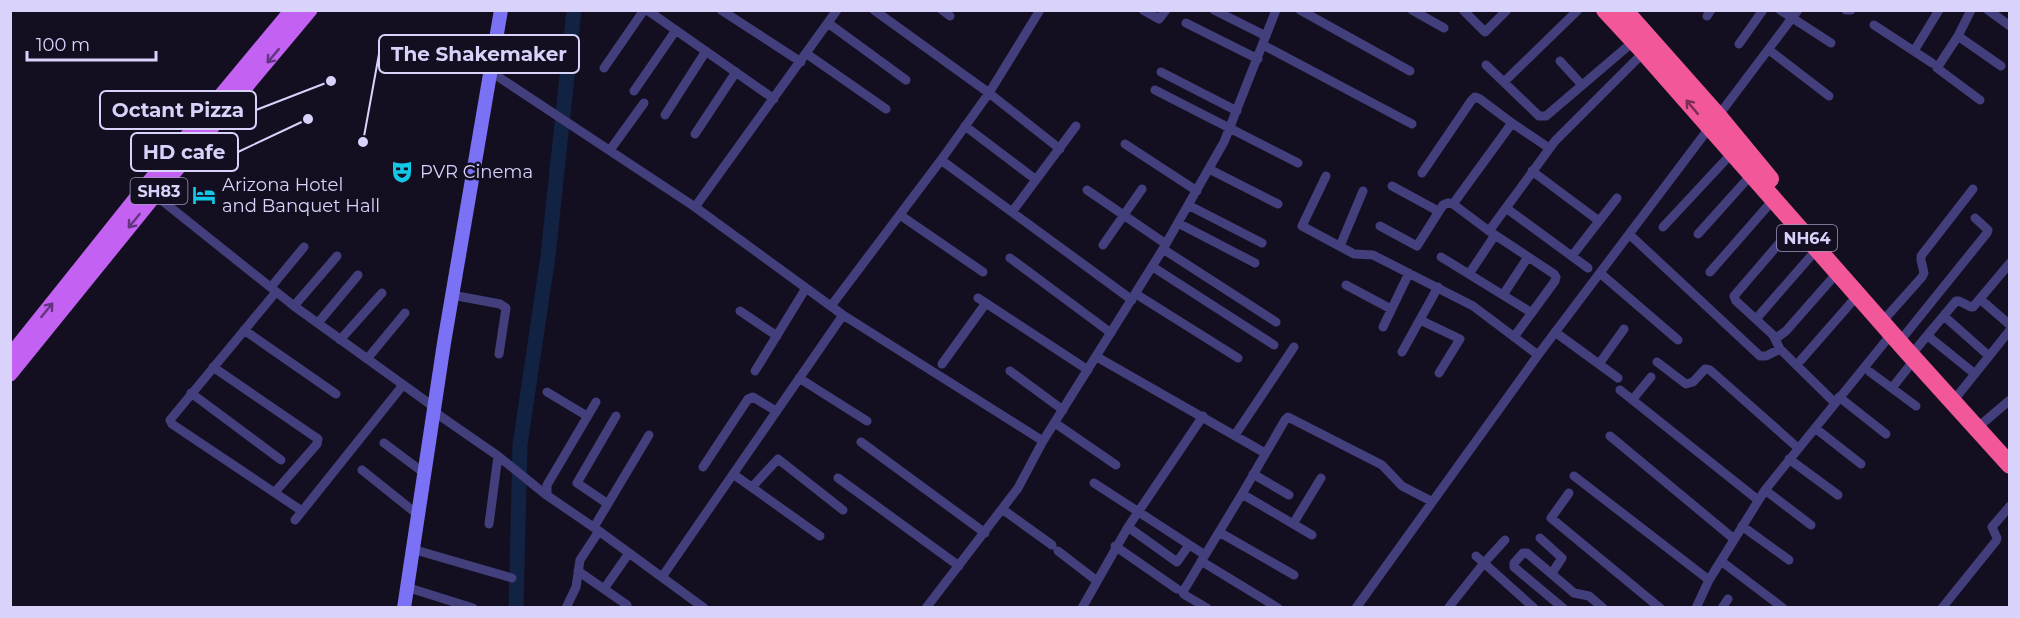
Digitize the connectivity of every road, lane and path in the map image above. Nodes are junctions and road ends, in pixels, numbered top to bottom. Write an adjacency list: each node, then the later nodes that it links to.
1 (291, 10): 50 (main road, SH83)
2 (310, 10): 50 (main road, SH83, one-way to 50)
3 (501, 10): 52 (street)
4 (646, 10): 34 (street); 49 (street)
5 (721, 10): 43 (street)
6 (837, 10): 29 (street)
7 (874, 10): 60 (street)
8 (1143, 10): 9 (street)
9 (1166, 10)
10 (1214, 10): 36 (street)
11 (1276, 10): 36 (street)
12 (1300, 10): 51 (street)
13 (1463, 10): 14 (street)
14 (1507, 10)
15 (1578, 10): 56 (street)
16 (1605, 10): 39 (highway, NH64)
17 (1624, 10): 68 (highway, NH64)
18 (1763, 10): 38 (street)
19 (1780, 10): 28 (street)
20 (1846, 10): 21 (street)
21 (1851, 10)
22 (1926, 10): 27 (street)
23 (1971, 10): 35 (street)
24 (1988, 10): 32 (street)
25 (1037, 11): 60 (street)
26 (1416, 11): 33 (street)
27 (1937, 13): 42 (street)
28 (1795, 15): 37 (street); 40 (street)
29 (828, 23): 43 (street); 55 (street)
30 (1186, 23): 44 (street)
31 (1874, 25): 42 (street)
32 (2010, 26)
33 (1444, 28)
34 (676, 30): 41 (street); 59 (street)
35 (1958, 36): 48 (street); 63 (street)
36 (1265, 40): 44 (street); 70 (street)
37 (1831, 43)
38 (1738, 44)
39 (1639, 46): 57 (street); 68 (highway, NH64, one-way to 39); 76 (street)
40 (1769, 50): 61 (street); 68 (street)
41 (706, 51): 53 (street); 67 (street)
42 (1914, 51): 46 (street)
43 (804, 58): 62 (street); 65 (street)
44 (1258, 59): 66 (street)
45 (1560, 61): 57 (street)
46 (1932, 63)
47 (1486, 65): 56 (street)
48 (2001, 66)
49 (604, 68)
50 (252, 69): 94 (main road, SH83); 178 (main road, SH83, one-way to 50)
51 (1410, 71)
52 (491, 72): 78 (street); 142 (street)
53 (736, 72): 62 (street); 74 (street)
54 (1161, 72): 66 (street)
55 (906, 80)
56 (1504, 82): 57 (street)
57 (1582, 85)
58 (1155, 90): 73 (street)
59 (634, 91)
60 (989, 93): 71 (street); 77 (street)
61 (1829, 96)
62 (774, 99): 100 (street)
63 (1980, 100)
64 (644, 103): 78 (street)
65 (886, 110)
66 (1237, 111): 73 (street)
67 (665, 115)
68 (1713, 122): 79 (highway, NH64); 113 (street); 166 (highway, NH64)
69 (1512, 123): 76 (street); 84 (street); 98 (street)
70 (1412, 124)
71 (965, 126): 80 (street); 87 (street)
72 (1076, 126): 77 (street)
73 (1230, 128): 81 (street); 82 (street)
74 (695, 134)
75 (1125, 144): 92 (street)
76 (1549, 148): 83 (street)
77 (1060, 149): 87 (street)
78 (610, 150): 100 (street)
79 (1732, 153): 85 (highway, NH64); 111 (street)
80 (941, 160): 103 (street); 104 (street)
81 (1298, 163)
82 (1209, 169): 92 (street); 97 (street)
83 (1532, 171): 101 (street); 107 (street)
84 (1422, 173)
85 (1751, 175): 96 (highway, NH64); 114 (street)
86 (1326, 176): 117 (street)
87 (1035, 179): 103 (street)
88 (1392, 186): 102 (street)
89 (1142, 189): 105 (street)
90 (1973, 189): 166 (street)
91 (1087, 190): 105 (street)
92 (1197, 191): 99 (street)
93 (1363, 191): 117 (street)
94 (155, 195): 140 (street); 193 (main road, SH83, one-way to 193)
95 (1617, 198): 107 (street)
96 (1773, 200): 109 (highway, NH64); 131 (street)
97 (1278, 204)
98 (1453, 204): 102 (street); 112 (street)
99 (1188, 205): 108 (street); 115 (street)
100 (695, 207): 139 (street)
101 (1506, 208): 112 (street); 122 (street)
102 (1438, 211): 110 (street)
103 (1012, 212): 145 (street)
104 (900, 215): 130 (street); 148 (street)
105 (1124, 216): 116 (street); 119 (street)
106 (1975, 218): 166 (street)
107 (1599, 221): 122 (street)
108 (1178, 223): 119 (street); 126 (street)
109 (1795, 225): 120 (highway, NH64); 155 (street)
110 (1380, 226)
111 (1663, 227)
112 (1492, 233): 124 (street); 135 (street)
113 (1629, 234): 133 (street); 174 (street)
114 (1698, 234)
115 (1262, 243)
116 (1103, 245)
117 (1340, 246): 132 (street)
118 (304, 247): 140 (street)
119 (1165, 247): 127 (street); 157 (street)
120 (1816, 249): 134 (highway, NH64); 155 (street)
121 (337, 256): 147 (street)
122 (1572, 256): 128 (street)
123 (1441, 257): 135 (street)
124 (1528, 257): 143 (street); 152 (street)
125 (1010, 258): 165 (street)
126 (1255, 263)
127 (1153, 267): 145 (street); 172 (street)
128 (1588, 268)
129 (2008, 268): 146 (street)
130 (983, 272)
131 (1710, 272)
132 (1409, 273): 138 (street); 149 (street)
133 (1600, 273): 164 (street); 171 (street)
134 (1837, 273): 144 (highway, NH64); 170 (street)
135 (1469, 274): 143 (street)
136 (358, 275): 158 (street)
137 (1346, 285): 149 (street)
138 (1438, 287): 156 (street); 168 (street)
139 (806, 288): 148 (street); 167 (street)
140 (274, 289): 147 (street); 162 (street)
141 (382, 293): 169 (street)
142 (452, 295): 176 (street); 210 (street)
143 (1503, 295): 152 (street)
144 (1857, 296): 166 (highway, NH64); 183 (street)
145 (1134, 297): 165 (street); 181 (street)
146 (1980, 299): 154 (street); 159 (street)
147 (294, 306): 158 (street)
148 (831, 306): 153 (street)
149 (1391, 309): 160 (street)
150 (741, 311): 167 (street)
151 (405, 313): 182 (street)
152 (1532, 313): 168 (street)
153 (843, 315): 196 (street); 224 (street)
154 (1944, 316): 166 (street); 179 (street)
155 (1756, 319): 170 (street)
156 (1420, 320): 175 (street); 192 (street)
157 (1276, 322)
158 (318, 323): 169 (street)
159 (2010, 325)
160 (1383, 327)
161 (1624, 329): 186 (street)
162 (244, 330): 187 (street); 203 (street)
163 (2010, 330): 179 (street)
164 (1555, 332): 177 (street); 186 (street)
165 (1112, 333): 180 (street)
166 (1902, 335): 194 (street); 199 (street); 204 (highway, NH64); 206 (street); 235 (highway, NH64)
167 (777, 336): 189 (street)
168 (1514, 337): 177 (street)
169 (340, 339): 182 (street)
170 (1775, 339): 174 (street)
171 (1678, 340)
172 (1274, 345)
173 (1294, 347): 222 (street)
174 (1780, 349): 206 (street)
175 (1402, 352)
176 (499, 354)
177 (1538, 355): 254 (street)
178 (10, 356)
179 (1989, 356): 194 (street)
180 (1097, 357): 188 (street); 215 (street)
181 (1238, 358)
182 (367, 359): 198 (street)
183 (1801, 360)
184 (1657, 362): 227 (street)
185 (942, 364): 188 (street)
186 (1599, 364): 197 (street)
187 (213, 367): 202 (street); 247 (street)
188 (1088, 370): 211 (street)
189 (755, 371)
190 (1010, 371): 211 (street)
191 (1870, 372): 199 (street)
192 (1439, 373)
193 (10, 374)
194 (1975, 374): 204 (street)
195 (1651, 377): 205 (street)
196 (799, 378): 212 (street); 216 (street)
197 (1618, 378)
198 (404, 385): 210 (street); 259 (street)
199 (1892, 388): 209 (street)
200 (1620, 390): 205 (street)
201 (547, 392): 213 (street)
202 (191, 393): 232 (street); 247 (street)
203 (336, 394)
204 (1958, 395): 217 (highway, NH64)
205 (1633, 399): 253 (street)
206 (1837, 400): 219 (street); 220 (street)
207 (2010, 400): 217 (street)
208 (596, 402): 213 (street)
209 (1916, 406)
210 (434, 409): 230 (street); 238 (street)
211 (1063, 410): 218 (street)
212 (776, 411): 236 (street); 239 (street)
213 (587, 416): 250 (street)
214 (615, 416): 255 (street)
215 (1203, 416): 222 (street); 260 (street)
216 (867, 421)
217 (1984, 422): 228 (highway, NH64)
218 (1054, 423): 224 (street); 234 (street)
219 (1815, 428): 227 (street); 233 (street)
220 (1886, 434)
221 (649, 435): 255 (street)
222 (1235, 435): 229 (street)
223 (1610, 436): 274 (street)
224 (1043, 441): 257 (street)
225 (861, 442): 270 (street)
226 (384, 443): 238 (street)
227 (1798, 448): 231 (street)
228 (2010, 450)
229 (1265, 453): 240 (street); 254 (street)
230 (498, 456): 250 (street); 263 (street)
231 (1789, 459): 246 (street); 252 (street)
232 (281, 460)
233 (1861, 464)
234 (1116, 465)
235 (2010, 465)
236 (703, 467)
237 (362, 470): 261 (street)
238 (424, 473): 261 (street)
239 (733, 474): 245 (street); 289 (street)
240 (1253, 474): 249 (street); 251 (street)
241 (1574, 476): 291 (street)
242 (838, 478): 285 (street)
243 (1321, 478): 264 (street)
244 (1094, 483): 260 (street)
245 (752, 488): 258 (street); 272 (street)
246 (1765, 490): 253 (street); 265 (street)
247 (275, 492): 259 (street)
248 (1569, 493): 311 (street)
249 (1242, 494): 264 (street); 269 (street)
250 (546, 495): 268 (street)
251 (1289, 495)
252 (1838, 495)
253 (1758, 500): 266 (street)
254 (1431, 501): 308 (street)
255 (608, 504): 268 (street)
256 (2010, 506): 315 (street)
257 (1002, 509): 270 (street); 292 (street)
258 (843, 510)
259 (302, 511): 262 (street)
260 (1138, 511): 267 (street); 276 (street)
261 (417, 514): 278 (street)
262 (295, 520)
263 (489, 524)
264 (1293, 524): 271 (street)
265 (1811, 525)
266 (1742, 526): 274 (street); 282 (street)
267 (1128, 527): 276 (street); 277 (street)
268 (597, 529): 279 (street); 286 (street)
269 (1219, 532): 281 (street); 288 (street)
270 (985, 533): 285 (street)
271 (1312, 535)
272 (820, 536)
273 (1540, 538): 287 (street)
274 (1734, 539): 283 (street)
275 (1505, 540): 284 (street)
276 (1189, 544): 281 (street)
277 (1115, 546): 292 (street); 295 (street)
278 (412, 549): 290 (street); 293 (street)
279 (629, 553): 289 (street); 294 (street)
280 (1476, 556): 284 (street)
281 (1203, 558): 306 (street); 307 (street)
282 (1789, 560)
283 (1721, 561): 291 (street); 314 (street)
284 (1484, 563): 298 (street); 299 (street)
285 (959, 566): 304 (street)
286 (578, 571): 294 (street); 302 (street)
287 (1552, 573): 309 (street); 310 (street)
288 (1294, 575)
289 (662, 577): 303 (street)
290 (512, 578)
291 (1710, 580): 312 (street)
292 (1097, 581): 305 (street)
293 (406, 587): 300 (street); 301 (street)
294 (604, 589): 297 (street)
295 (1177, 589)
296 (1728, 599): 313 (street)
297 (627, 605)
298 (1529, 606)
299 (1449, 607)
300 (404, 608)
301 (473, 608)
302 (566, 608)
303 (704, 608)
304 (926, 608)
305 (1082, 608)
306 (1207, 608)
307 (1278, 608)
308 (1356, 608)
309 (1563, 608)
310 (1603, 608)
311 (1660, 608)
312 (1696, 608)
313 (1722, 608)
314 (1783, 608)
315 (1942, 608)

